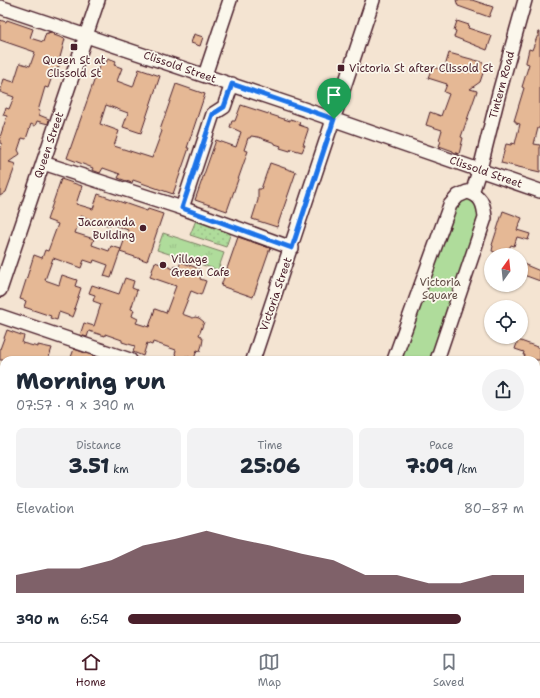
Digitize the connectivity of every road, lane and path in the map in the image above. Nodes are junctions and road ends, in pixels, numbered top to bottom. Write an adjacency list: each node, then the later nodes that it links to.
1 (98, 0): 6 (street, Queen Street)
2 (230, 0): 7 (street)
3 (373, 0): 9 (street, Victoria Street)
4 (525, 0): 11 (street, Tintern Road)
5 (0, 7): 6 (street, Clissold Street)
6 (86, 35): 7 (street, Clissold Street); 10 (street, Queen Street)
7 (205, 75): 8 (street, Clissold Street)
8 (232, 84): 9 (street, Clissold Street); 14 (street)
9 (334, 119): 11 (street, Clissold Street); 15 (street, Victoria Street)
10 (43, 163): 14 (street); 16 (street, Queen Street)
11 (480, 170): 12 (street, Clissold Street); 13 (street)
12 (540, 191)
13 (472, 193): 20 (street); 21 (street)
14 (182, 208): 15 (street)
15 (292, 248): 19 (street, Victoria Street)
16 (0, 290)
17 (0, 316): 18 (street)
18 (106, 356)
19 (254, 356)
20 (395, 356)
21 (438, 356)

